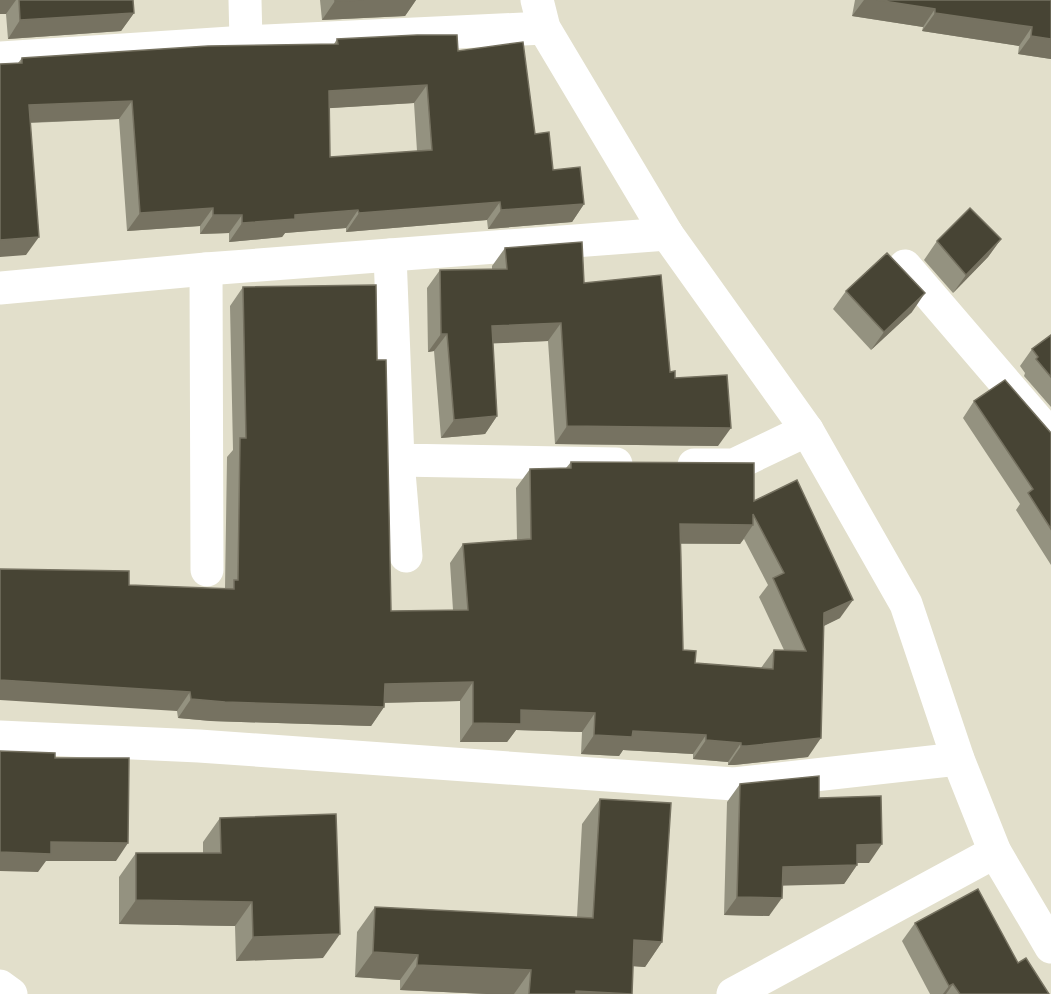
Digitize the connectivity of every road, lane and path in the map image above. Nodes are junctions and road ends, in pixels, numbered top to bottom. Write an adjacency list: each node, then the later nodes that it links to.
1 (245, 0): 3 (street)
2 (540, 14): 3 (street); 5 (street)
3 (246, 42): 4 (street)
4 (0, 58)
5 (667, 234): 6 (street); 10 (street)
6 (390, 255): 8 (street); 12 (street)
7 (905, 266): 11 (street)
8 (206, 269): 9 (street); 14 (street)
9 (0, 288)
10 (807, 430): 12 (street); 16 (street)
11 (1051, 436)
12 (398, 460): 13 (street)
13 (406, 556)
14 (207, 570)
15 (0, 737): 16 (street)
16 (958, 759): 17 (street)
17 (995, 852): 18 (street); 21 (street)
18 (1051, 947)
19 (0, 986): 20 (street)
20 (11, 994)
21 (733, 994)

